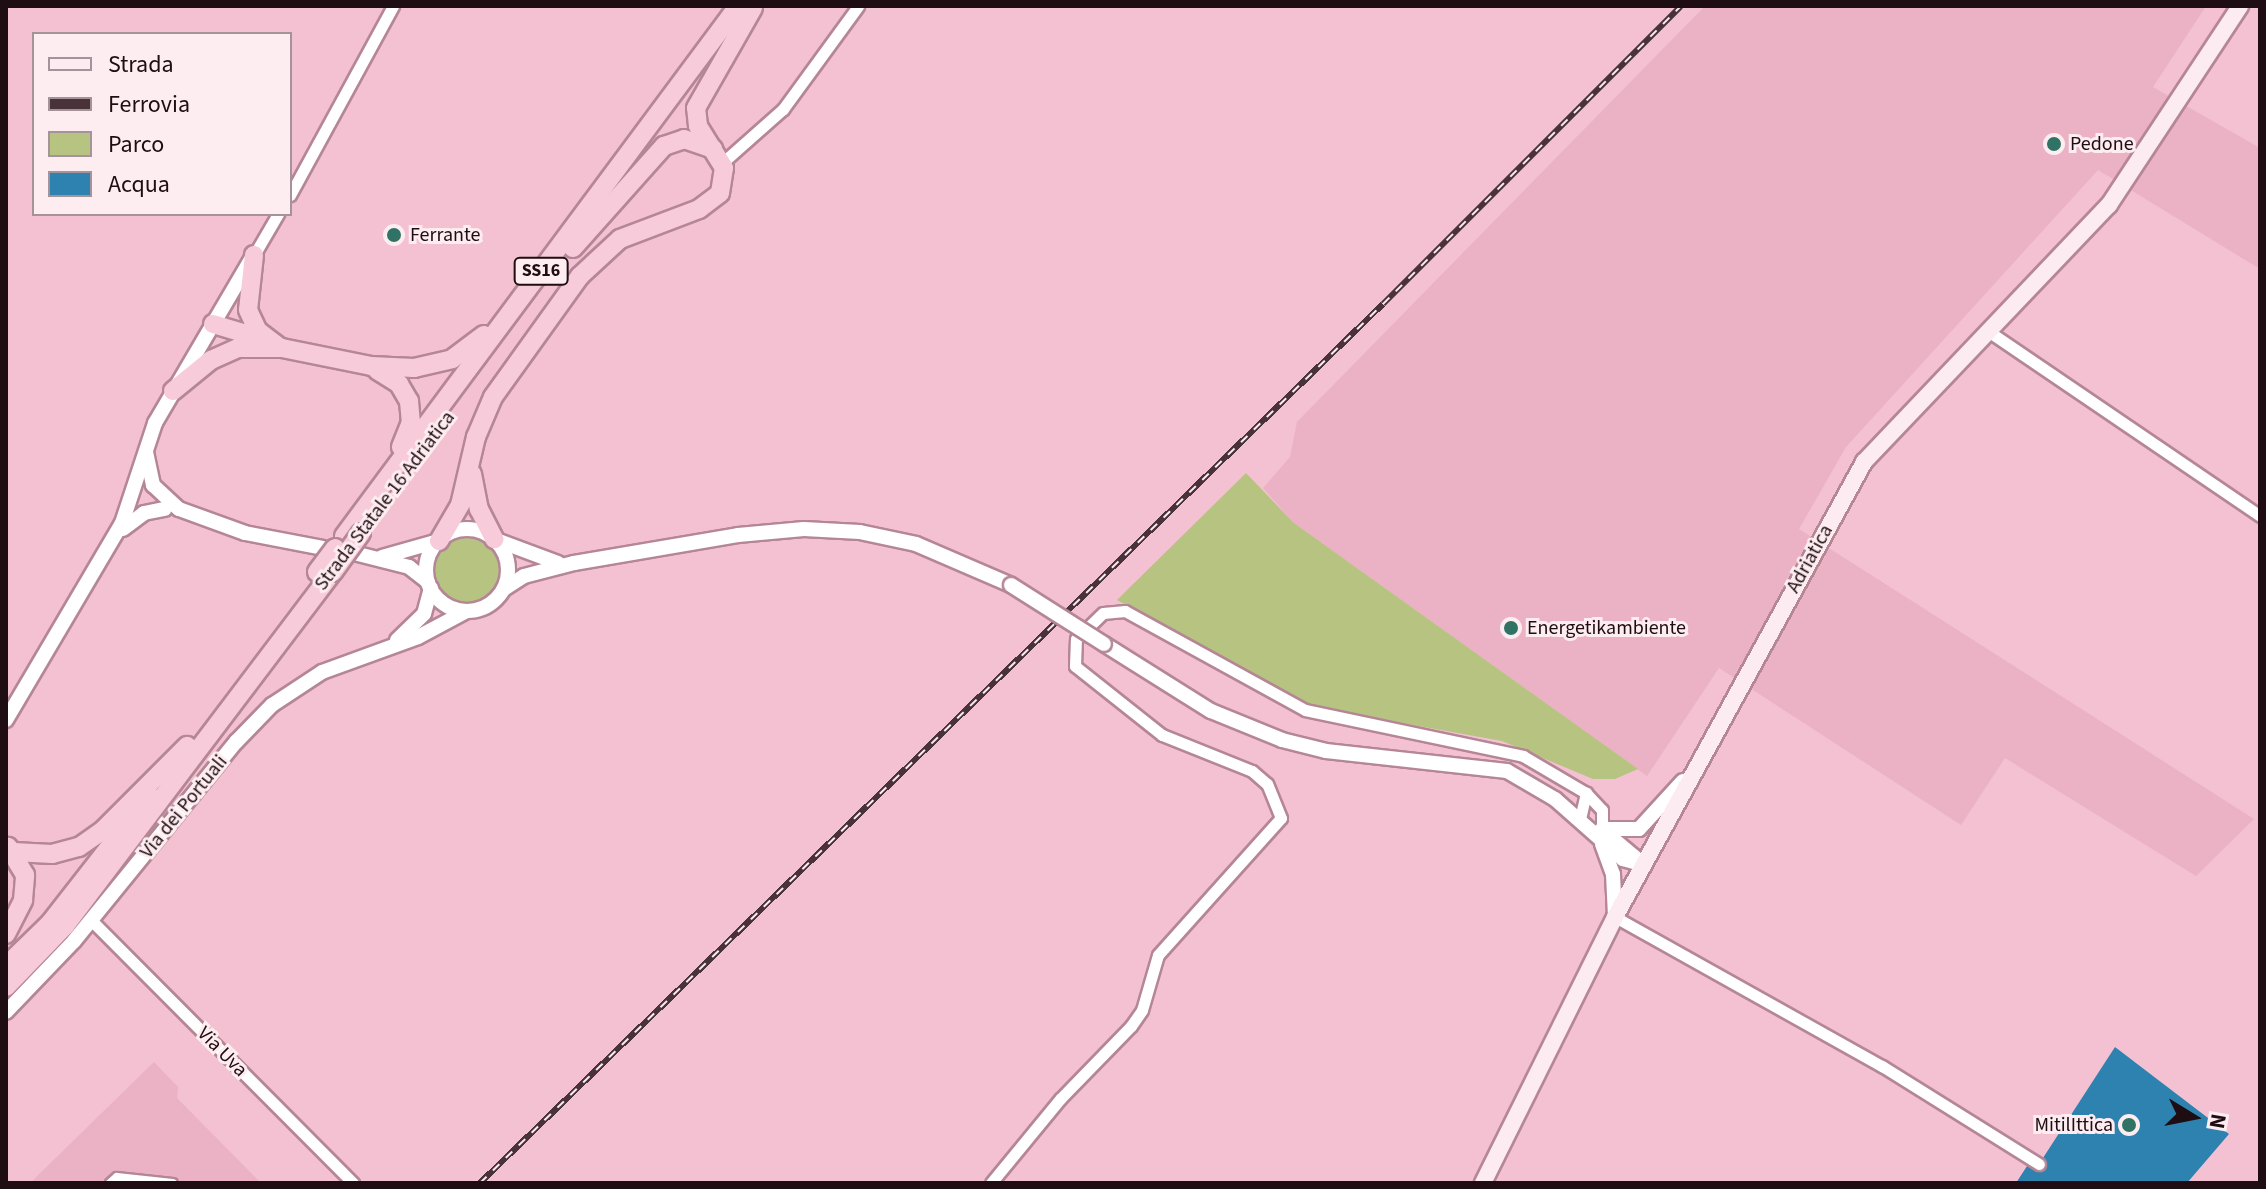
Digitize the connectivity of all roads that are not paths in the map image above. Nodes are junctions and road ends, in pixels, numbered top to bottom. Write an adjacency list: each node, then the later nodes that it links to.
1 (393, 6): 6 (street)
2 (858, 6): 5 (street)
3 (2240, 6): 12 (main road, Adriatica)
4 (749, 7): 5 (highway); 8 (highway, Strada Statale 16 Adriatica / SS16); 10 (highway, Strada Statale 16 Adriatica / SS16)
5 (718, 156): 8 (highway, SS16); 18 (highway, SS16)
6 (292, 192)
7 (277, 216): 9 (street)
8 (573, 248): 24 (highway, Strada Statale 16 Adriatica / SS16)
9 (254, 255): 11 (street); 13 (highway)
10 (544, 267): 15 (highway, SS16); 21 (highway, Strada Statale 16 Adriatica / SS16)
11 (213, 324): 13 (highway, SS16); 14 (highway); 16 (street)
12 (1988, 331): 23 (street); 39 (main road, Adriatica)
13 (275, 345): 14 (highway, SS16); 15 (highway, SS16)
14 (248, 347): 16 (highway, SS16)
15 (371, 366): 21 (highway, SS16)
16 (173, 391): 17 (street)
17 (146, 443): 19 (street); 20 (street)
18 (471, 456): 26 (highway, SS16); 27 (highway, SS16)
19 (134, 488): 20 (street); 22 (street); 25 (street)
20 (158, 493): 22 (street)
21 (368, 504): 24 (highway, Strada Statale 16 Adriatica / SS16)
22 (172, 509): 25 (street); 28 (street)
23 (2260, 516)
24 (352, 535): 32 (highway, Strada Statale 16 Adriatica / SS16, bridge)
25 (114, 537): 37 (street)
26 (494, 539): 27 (street); 31 (street); 34 (street)
27 (439, 541): 30 (street); 33 (street)
28 (323, 548)
29 (358, 554): 30 (street)
30 (379, 558): 33 (street)
31 (574, 563): 34 (street); 41 (street, bridge)
32 (325, 572): 38 (highway, Strada Statale 16 Adriatica / SS16); 49 (highway, Strada Statale 16 Adriatica / SS16)
33 (430, 585): 35 (street); 36 (street, Via dei Portuali)
34 (504, 589): 35 (street)
35 (467, 611): 36 (street, Via dei Portuali)
36 (394, 643): 46 (street, Via dei Portuali)
37 (6, 720)
38 (187, 746): 43 (highway); 48 (highway, Strada Statale 16 Adriatica / SS16)
39 (1708, 748): 42 (street); 44 (main road, Adriatica)
40 (1586, 793): 41 (street); 42 (street); 55 (street)
41 (1580, 819): 42 (street)
42 (1600, 835): 44 (street); 45 (street)
43 (10, 848): 47 (highway)
44 (1644, 865): 45 (main road, Adriatica)
45 (1615, 917): 51 (street); 56 (main road, Adriatica)
46 (92, 921): 50 (street, Via dei Portuali); 54 (street, Via Uva)
47 (6, 934)
48 (6, 966)
49 (6, 987)
50 (6, 1012)
51 (2039, 1164)
52 (110, 1183): 53 (street)
53 (173, 1183)
54 (353, 1183)
55 (991, 1183)
56 (1483, 1183)

